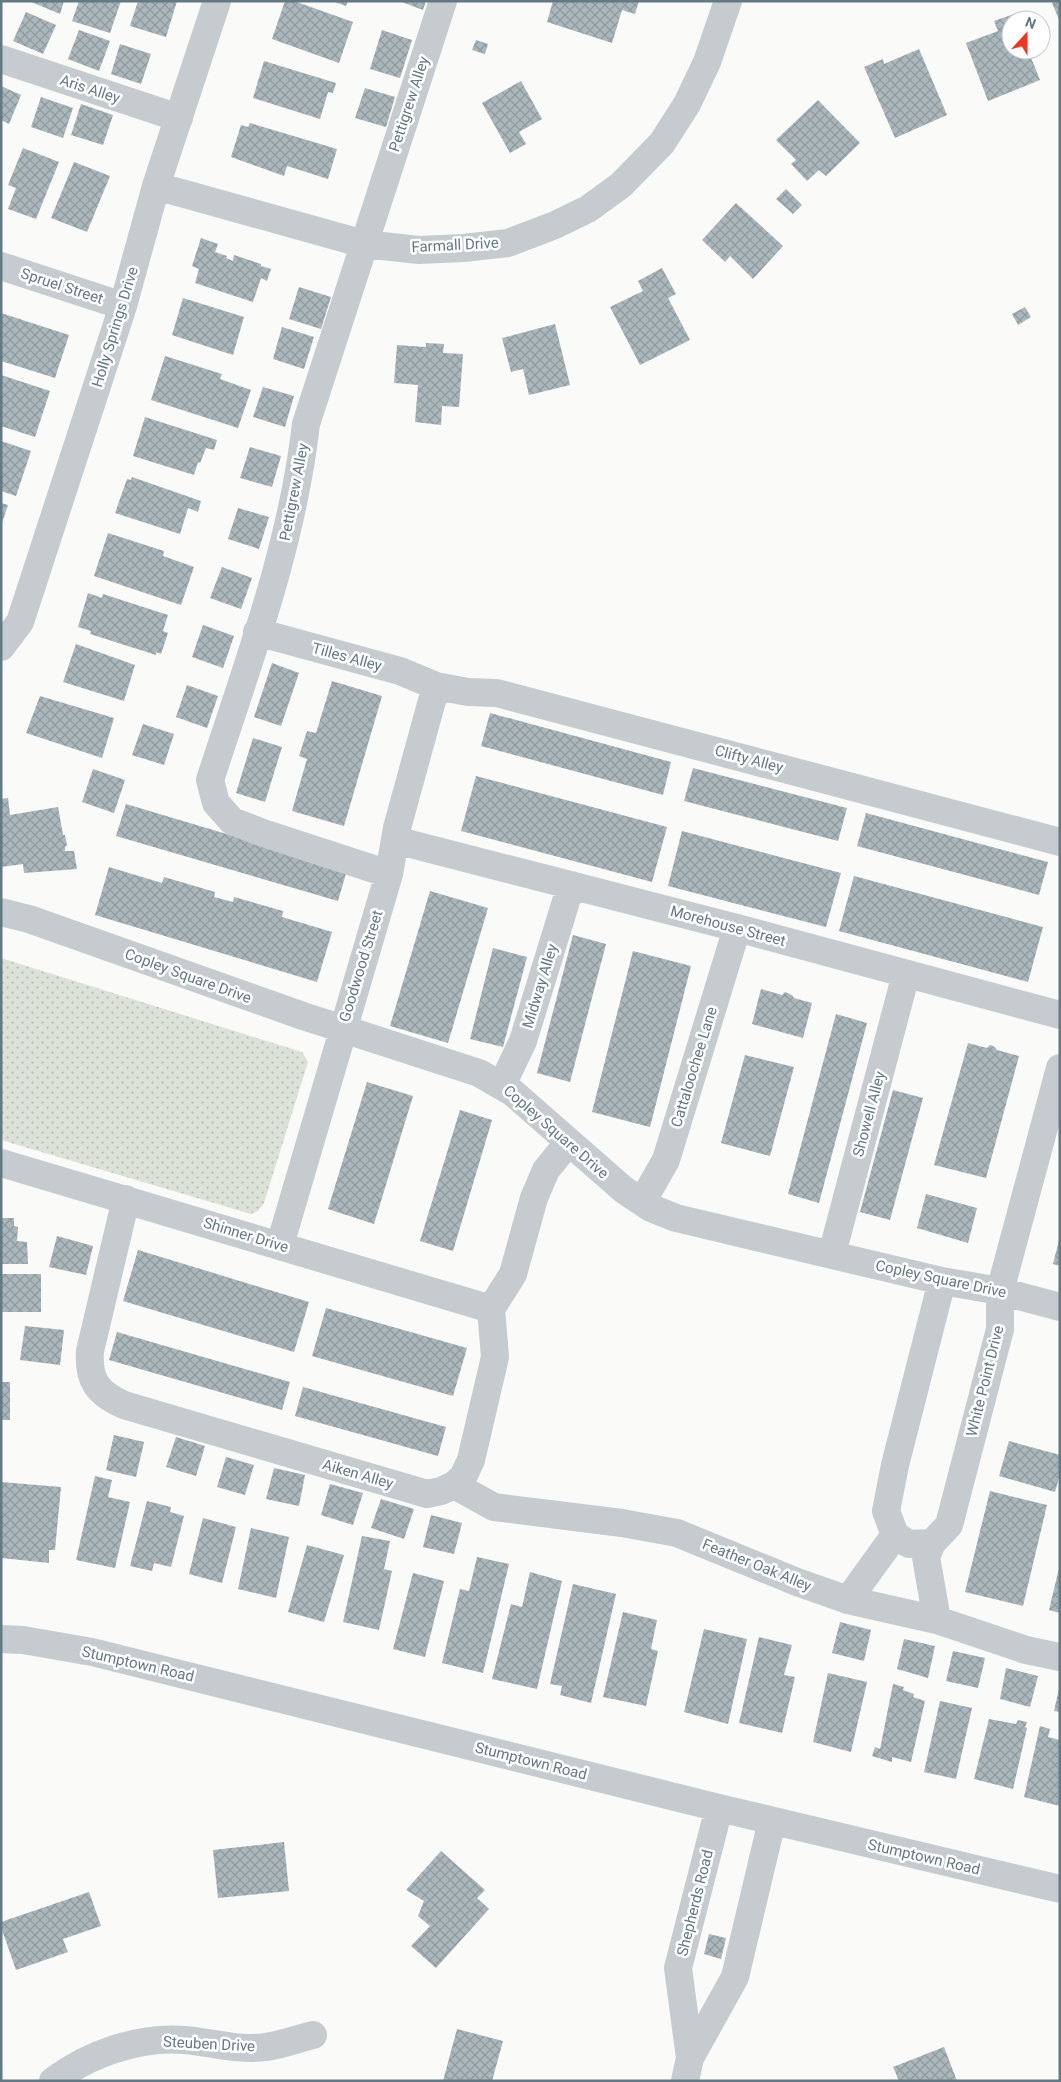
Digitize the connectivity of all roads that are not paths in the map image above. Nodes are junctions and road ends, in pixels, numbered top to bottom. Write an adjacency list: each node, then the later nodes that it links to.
1 (218, 1): 5 (street, Holly Springs Drive)
2 (443, 1): 7 (street, Pettigrew Alley)
3 (728, 1): 7 (street, Farmall Drive)
4 (1, 59): 5 (street, Aris Alley)
5 (179, 118): 6 (street, Holly Springs Drive)
6 (156, 186): 7 (street, Farmall Drive); 9 (street, Holly Springs Drive)
7 (364, 244): 11 (street, Pettigrew Alley)
8 (1, 266): 9 (street, Spruel Street)
9 (123, 306): 10 (street, Holly Springs Drive)
10 (10, 619): 12 (street, Holly Springs Drive)
11 (257, 632): 13 (street, Tilles Alley); 16 (street, Pettigrew Alley)
12 (1, 646)
13 (436, 686): 14 (street, Goodwood Street); 15 (street, Clifty Alley)
14 (395, 840): 16 (street, Goodwood Street); 17 (street, Morehouse Street)
15 (1060, 842)
16 (389, 874): 22 (street, Goodwood Street)
17 (571, 885): 19 (street, Morehouse Street); 24 (street, Midway Alley)
18 (1, 912): 22 (street, Copley Square Drive)
19 (737, 928): 20 (street, Morehouse Street); 28 (street, Cattaloochee Lane)
20 (906, 974): 21 (street, Morehouse Street); 30 (street, Showell Alley)
21 (1060, 1015)
22 (342, 1029): 24 (street, Copley Square Drive); 29 (street, Goodwood Street)
23 (1060, 1068): 32 (street, White Point Drive)
24 (502, 1085): 25 (street, Copley Square Drive)
25 (568, 1143): 28 (street, Copley Square Drive); 34 (street)
26 (1, 1163): 27 (street, Shinner Drive)
27 (126, 1199): 29 (street, Shinner Drive); 35 (street, Aiken Alley)
28 (642, 1202): 30 (street, Copley Square Drive)
29 (280, 1245): 34 (street, Shinner Drive)
30 (832, 1254): 31 (street, Copley Square Drive)
31 (942, 1281): 32 (street, Copley Square Drive); 36 (street)
32 (1000, 1291): 33 (street, Copley Square Drive); 37 (street, White Point Drive)
33 (1060, 1307)
34 (491, 1309): 35 (street)
35 (454, 1485): 38 (street, Feather Oak Alley)
36 (895, 1535): 37 (street); 38 (street)
37 (932, 1543): 39 (street)
38 (848, 1600): 39 (street, Feather Oak Alley)
39 (937, 1620): 41 (street, Feather Oak Alley)
40 (1, 1640): 42 (street, Stumptown Road)
41 (1060, 1657)
42 (719, 1808): 43 (street, Stumptown Road); 46 (street, Shepherds Road)
43 (772, 1821): 44 (street, Stumptown Road); 46 (street, Shepherds Road)
44 (1060, 1889)
45 (313, 2035): 47 (street, Steuben Drive)
46 (688, 2070)
47 (53, 2081)

